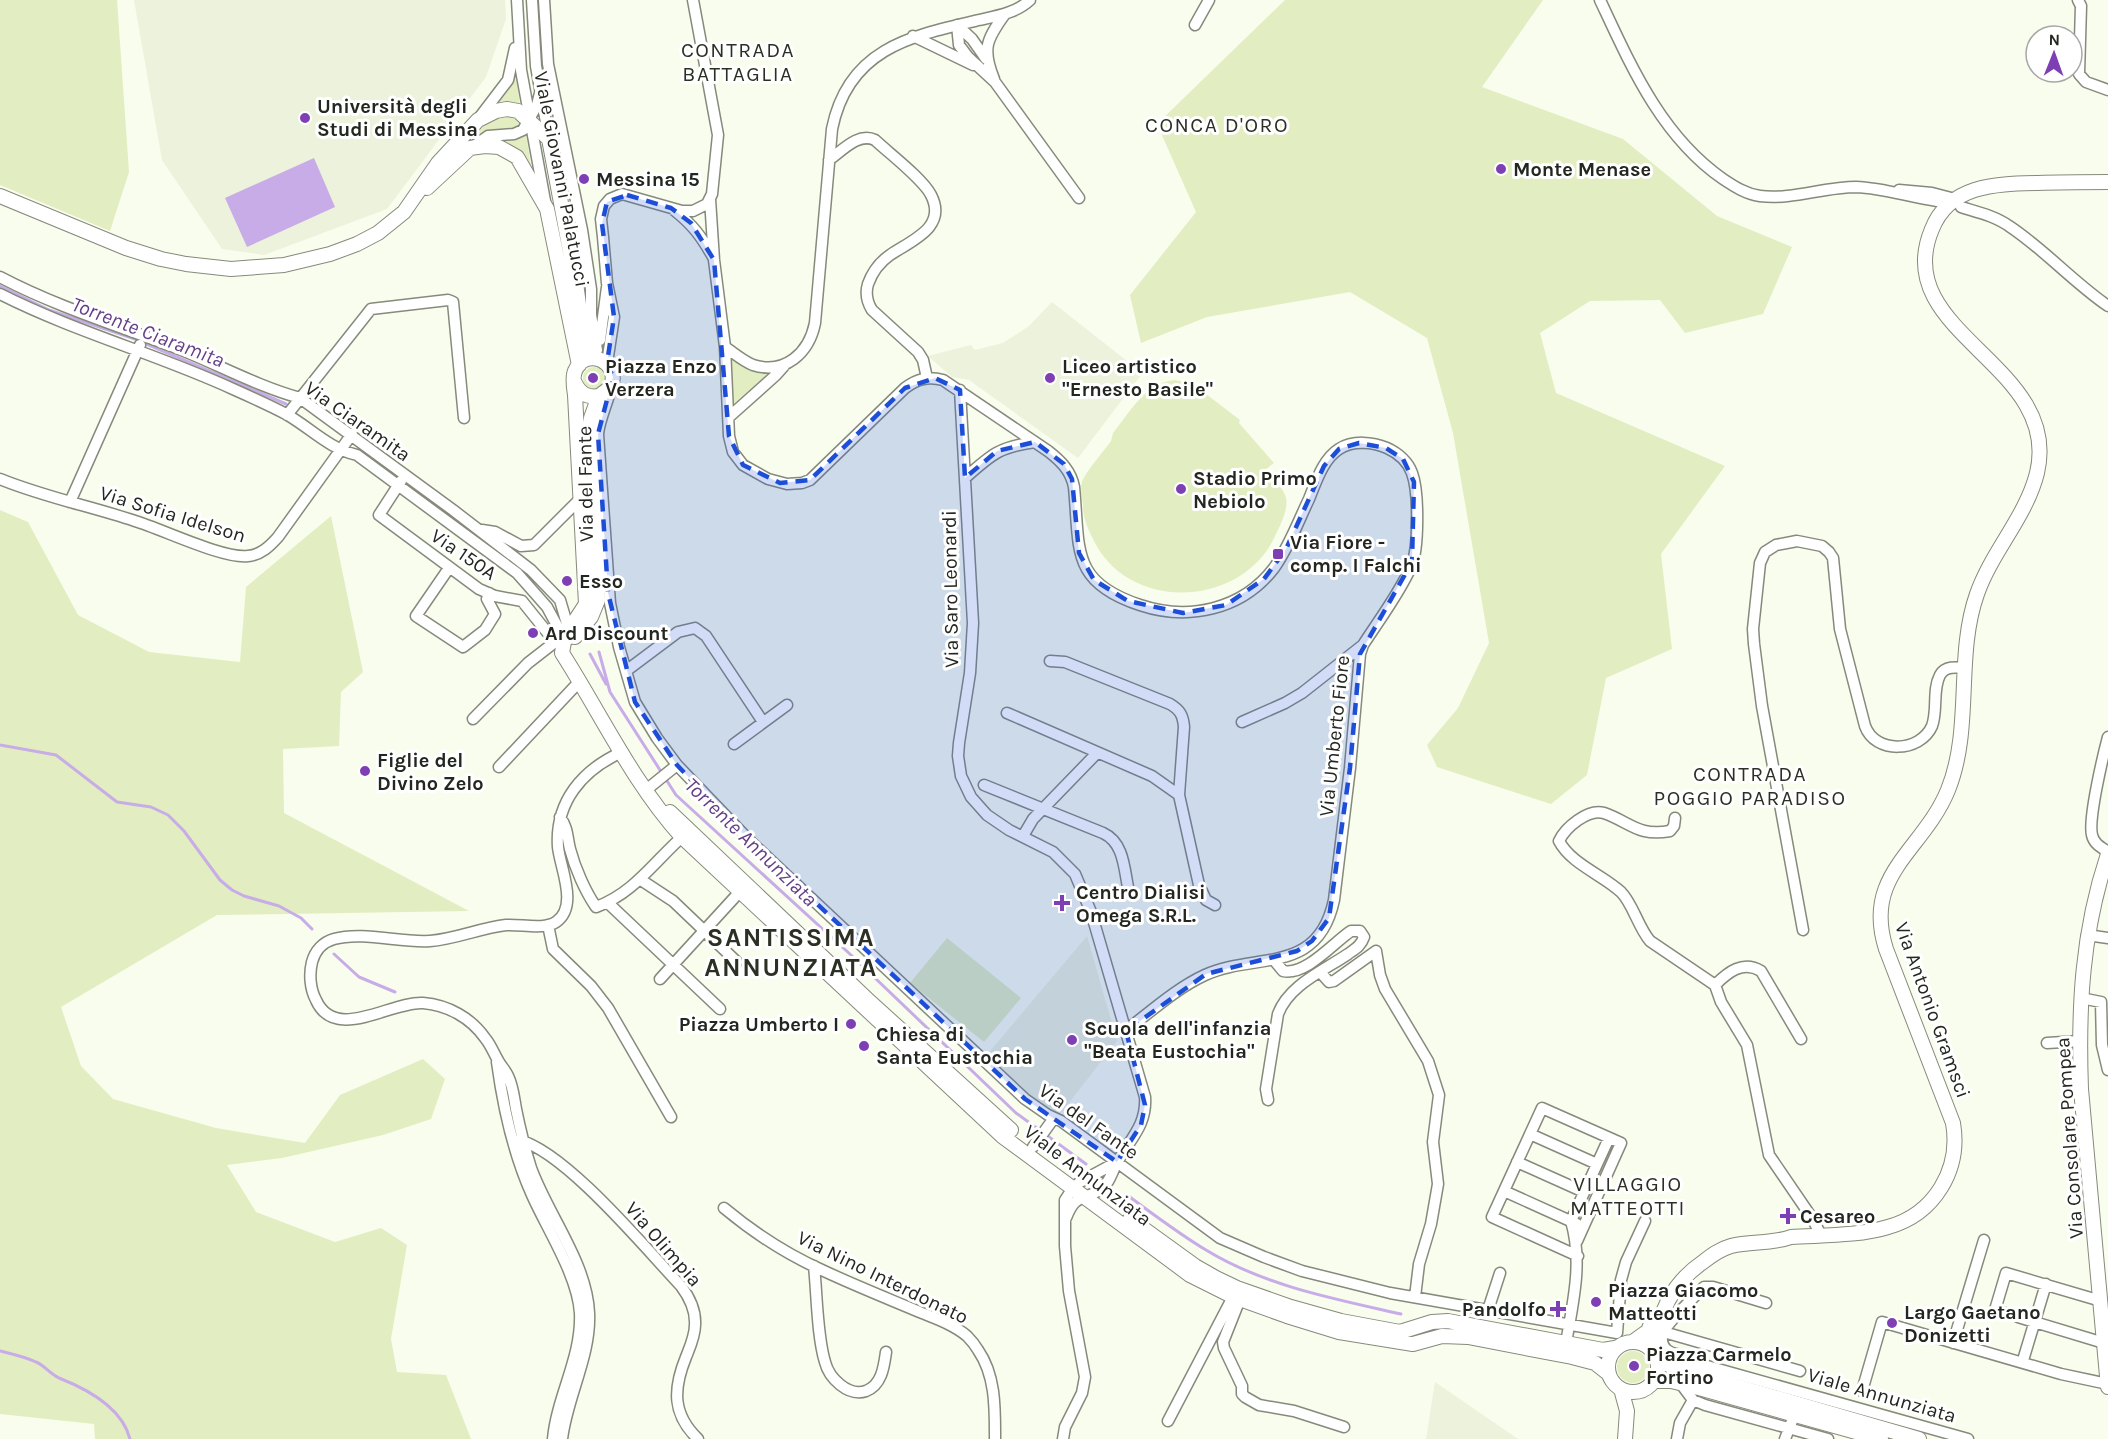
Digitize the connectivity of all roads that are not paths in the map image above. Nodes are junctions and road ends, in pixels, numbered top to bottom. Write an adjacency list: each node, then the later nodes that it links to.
1 (517, 0): 12 (street, Viale Giovanni Palatucci)
2 (532, 0): 16 (street, Viale Giovanni Palatucci)
3 (544, 0): 37 (street)
4 (693, 0): 26 (street)
5 (1030, 0): 9 (street)
6 (1209, 0): 10 (street)
7 (1600, 0): 23 (street)
8 (2078, 0): 15 (street)
9 (1005, 14): 11 (street); 14 (street)
10 (1194, 25)
11 (957, 26): 13 (street); 14 (street)
12 (518, 30): 17 (street, Viale Giovanni Palatucci); 18 (street)
13 (913, 36): 14 (street); 21 (street)
14 (983, 63): 25 (street)
15 (2108, 90)
16 (541, 91): 17 (street); 19 (street, Viale Giovanni Palatucci)
17 (530, 119): 18 (main road); 19 (main road); 20 (street); 30 (street, Viale Giovanni Palatucci)
18 (478, 120): 28 (main road)
19 (549, 139): 44 (main road, Viale Giovanni Palatucci)
20 (470, 148): 28 (main road); 30 (main road)
21 (829, 160): 45 (street); 46 (street)
22 (2108, 182): 29 (main road, Via Antonio Gramsci)
23 (1886, 189): 27 (street); 29 (street)
24 (0, 196): 28 (main road)
25 (1079, 198)
26 (710, 199): 31 (street); 32 (street)
27 (1937, 201)
28 (412, 202)
29 (1958, 203): 36 (street); 74 (main road, Via Antonio Gramsci)
30 (547, 208): 44 (main road, Viale Giovanni Palatucci)
31 (671, 208): 32 (street); 34 (street)
32 (714, 260): 42 (street)
33 (0, 277): 39 (street, Via Ciaramita)
34 (607, 283): 38 (street); 44 (street)
35 (0, 294): 41 (street, Via Ciaramita)
36 (2108, 306)
37 (592, 309): 38 (street); 44 (street)
38 (602, 322): 44 (street)
39 (110, 324): 40 (street, Via Ciaramita); 41 (street)
40 (143, 336): 43 (street); 51 (street, Via Ciaramita)
41 (106, 339): 43 (street, Via Ciaramita)
42 (725, 347): 45 (street); 54 (street)
43 (138, 350): 52 (street, Via Ciaramita); 63 (street)
44 (596, 358): 47 (main road); 48 (main road)
45 (784, 366): 54 (street)
46 (927, 378): 49 (street, Via Umberto Fiore); 54 (street)
47 (574, 381): 50 (main road); 62 (main road)
48 (611, 387): 50 (main road); 70 (street, Via del Fante)
49 (960, 390): 56 (street, Via Umberto Fiore); 59 (street, Via Saro Leonardi)
50 (599, 396): 66 (main road)
51 (300, 398): 52 (street); 53 (street); 55 (street, Via Ciaramita)
52 (287, 415): 57 (street, Via Ciaramita)
53 (464, 417)
54 (729, 417)
55 (351, 434): 57 (street, Via Sofia Idelson); 58 (street, Via Ciaramita)
56 (1035, 442): 59 (street); 72 (street, Via Umberto Fiore)
57 (340, 451): 61 (street, Via Ciaramita); 63 (street, Via Sofia Idelson)
58 (405, 475): 61 (street); 64 (street, Via Ciaramita)
59 (965, 478): 94 (street, Via Saro Leonardi)
60 (0, 479): 63 (street, Via Sofia Idelson)
61 (399, 486): 65 (street, Via 150A); 71 (street, Via Ciaramita)
62 (581, 498): 64 (street); 68 (main road)
63 (70, 502)
64 (480, 530): 69 (street, Via Ciaramita)
65 (449, 568): 67 (street, Via 150A); 67 (street)
66 (597, 586): 70 (street); 71 (main road)
67 (489, 593): 71 (street, Via 150A)
68 (586, 604): 69 (street); 71 (main road)
69 (563, 605): 71 (street, Via Ciaramita)
70 (612, 614): 75 (street, Via del Fante)
71 (565, 640): 76 (main road); 79 (street)
72 (1363, 645): 81 (street); 107 (street, Via Umberto Fiore)
73 (1050, 661): 90 (street)
74 (1965, 668): 104 (street); 139 (main road, Via Antonio Gramsci)
75 (626, 671): 80 (street); 87 (street, Via del Fante)
76 (576, 676): 84 (main road, Viale Annunziata); 86 (street)
77 (787, 705): 80 (street)
78 (1007, 713): 85 (street)
79 (473, 719)
80 (763, 722): 83 (street)
81 (1242, 722)
82 (2108, 737): 96 (street)
83 (734, 744)
84 (622, 752): 89 (main road, Viale Annunziata); 92 (street)
85 (1097, 753): 90 (street); 91 (street)
86 (499, 767)
87 (675, 767): 89 (street); 123 (street, Via del Fante)
88 (984, 785): 91 (street)
89 (651, 790): 95 (main road, Viale Annunziata); 98 (main road, Viale Annunziata)
90 (1179, 795): 101 (street)
91 (1043, 808): 94 (street); 99 (street)
92 (560, 817): 100 (street); 102 (street)
93 (1675, 818): 112 (street)
94 (1023, 836): 115 (street, Via Saro Leonardi)
95 (682, 837): 97 (street); 98 (main road, Viale Annunziata)
96 (2108, 853): 105 (main road, Via Consolare Pompea)
97 (641, 880): 100 (street); 103 (street)
98 (743, 889): 103 (street); 124 (main road, Viale Annunziata)
99 (1129, 892)
100 (608, 903): 109 (street)
101 (1215, 905)
102 (548, 925): 122 (street); 127 (street)
103 (705, 930): 108 (street); 109 (street)
104 (1803, 930)
105 (2087, 935): 106 (street); 113 (main road, Via Consolare Pompea)
106 (2108, 938)
107 (1274, 960): 110 (street); 115 (street, Via Umberto Fiore)
108 (737, 962)
109 (672, 964): 111 (street); 114 (street)
110 (1321, 973): 121 (street); 149 (street)
111 (660, 979)
112 (1715, 985): 116 (street); 139 (street)
113 (2081, 998): 117 (main road, Via Consolare Pompea); 119 (street)
114 (720, 1009)
115 (1125, 1029): 129 (street, Via Saro Leonardi)
116 (1801, 1039)
117 (2080, 1041): 118 (street); 150 (main road, Via Consolare Pompea)
118 (2047, 1043)
119 (2106, 1053): 120 (street)
120 (2108, 1070)
121 (1268, 1100)
122 (671, 1117)
123 (1052, 1120): 128 (street); 129 (street, Via del Fante)
124 (1005, 1132): 128 (main road, Viale Annunziata); 132 (main road, Viale Annunziata)
125 (1530, 1134): 126 (street); 130 (street); 131 (street)
126 (1609, 1138): 131 (street); 138 (street)
127 (518, 1139): 143 (street); 186 (street, Via Olimpia)
128 (1035, 1144): 132 (main road, Viale Annunziata)
129 (1117, 1162): 132 (street); 132 (street, Via Saro Leonardi); 149 (street, Via del Fante)
130 (1517, 1162): 133 (street); 134 (street)
131 (1597, 1164): 134 (street)
132 (1082, 1190): 148 (main road, Viale Annunziata); 188 (street)
133 (1504, 1191): 136 (street); 144 (street)
134 (1584, 1192): 136 (street)
135 (724, 1208): 145 (street, Via Nino Interdonato)
136 (1571, 1221): 138 (street); 142 (street)
137 (1645, 1221): 157 (street, Via del Fante)
138 (1583, 1227): 142 (street)
139 (1821, 1235): 140 (main road, Via Antonio Gramsci)
140 (1791, 1237): 158 (main road, Via Antonio Gramsci); 161 (main road, Via Antonio Gramsci)
141 (1984, 1240): 163 (street)
142 (1577, 1241): 144 (street)
143 (561, 1245): 184 (street); 185 (street)
144 (1578, 1256): 157 (street)
145 (814, 1266): 166 (street); 187 (street, Via Nino Interdonato)
146 (1500, 1273): 152 (street)
147 (2046, 1284): 150 (street); 153 (street); 155 (street)
148 (1237, 1293): 156 (main road, Viale Annunziata); 159 (main road, Viale Annunziata); 182 (street); 183 (street)
149 (1415, 1297): 152 (street, Via del Fante)
150 (2101, 1301): 164 (main road, Via Consolare Pompea)
151 (1766, 1303): 158 (street)
152 (1488, 1310): 157 (street, Via del Fante)
153 (2005, 1313)
154 (2018, 1317): 155 (street)
155 (2035, 1322): 164 (street); 168 (street)
156 (1425, 1324): 159 (main road); 162 (main road, Viale Annunziata)
157 (1569, 1324): 162 (street)
158 (1660, 1331): 167 (main road, Via Antonio Gramsci); 169 (street); 170 (street)
159 (1433, 1338): 171 (main road, Viale Annunziata)
160 (1965, 1340): 168 (street)
161 (1634, 1341): 165 (main road); 167 (main road)
162 (1566, 1343): 165 (main road, Viale Annunziata)
163 (1953, 1343): 173 (street); 178 (street)
164 (2104, 1343): 175 (main road, Via Consolare Pompea)
165 (1615, 1348): 171 (main road)
166 (886, 1352)
167 (1656, 1355): 172 (main road, Viale Annunziata); 174 (main road)
168 (2024, 1357): 173 (street)
169 (1700, 1364): 172 (street, Viale Annunziata); 181 (street, Viale Annunziata)
170 (1800, 1371)
171 (1609, 1374): 176 (main road)
172 (1681, 1377): 174 (main road, Viale Annunziata); 179 (street, Viale Annunziata); 180 (main road, Viale Annunziata)
173 (2080, 1377): 175 (street)
174 (1655, 1381): 177 (main road)
175 (2108, 1386)
176 (1621, 1389): 177 (main road); 189 (main road)
177 (1642, 1391): 189 (main road)
178 (1862, 1391)
179 (1693, 1400): 180 (street, Viale Annunziata); 190 (street)
180 (1794, 1416): 181 (main road, Viale Annunziata); 191 (street); 192 (street); 193 (street, Viale Annunziata); 194 (main road, Viale Annunziata)
181 (1863, 1416): 195 (main road, Viale Annunziata); 196 (street, Viale Annunziata)
182 (1168, 1421)
183 (1344, 1427)
184 (553, 1439)
185 (562, 1439)
186 (698, 1439)
187 (995, 1439)
188 (1063, 1439)
189 (1626, 1439)
190 (1677, 1439)
191 (1785, 1439)
192 (1803, 1439)
193 (1828, 1439)
194 (1881, 1439)
195 (1919, 1439)
196 (1968, 1439)

